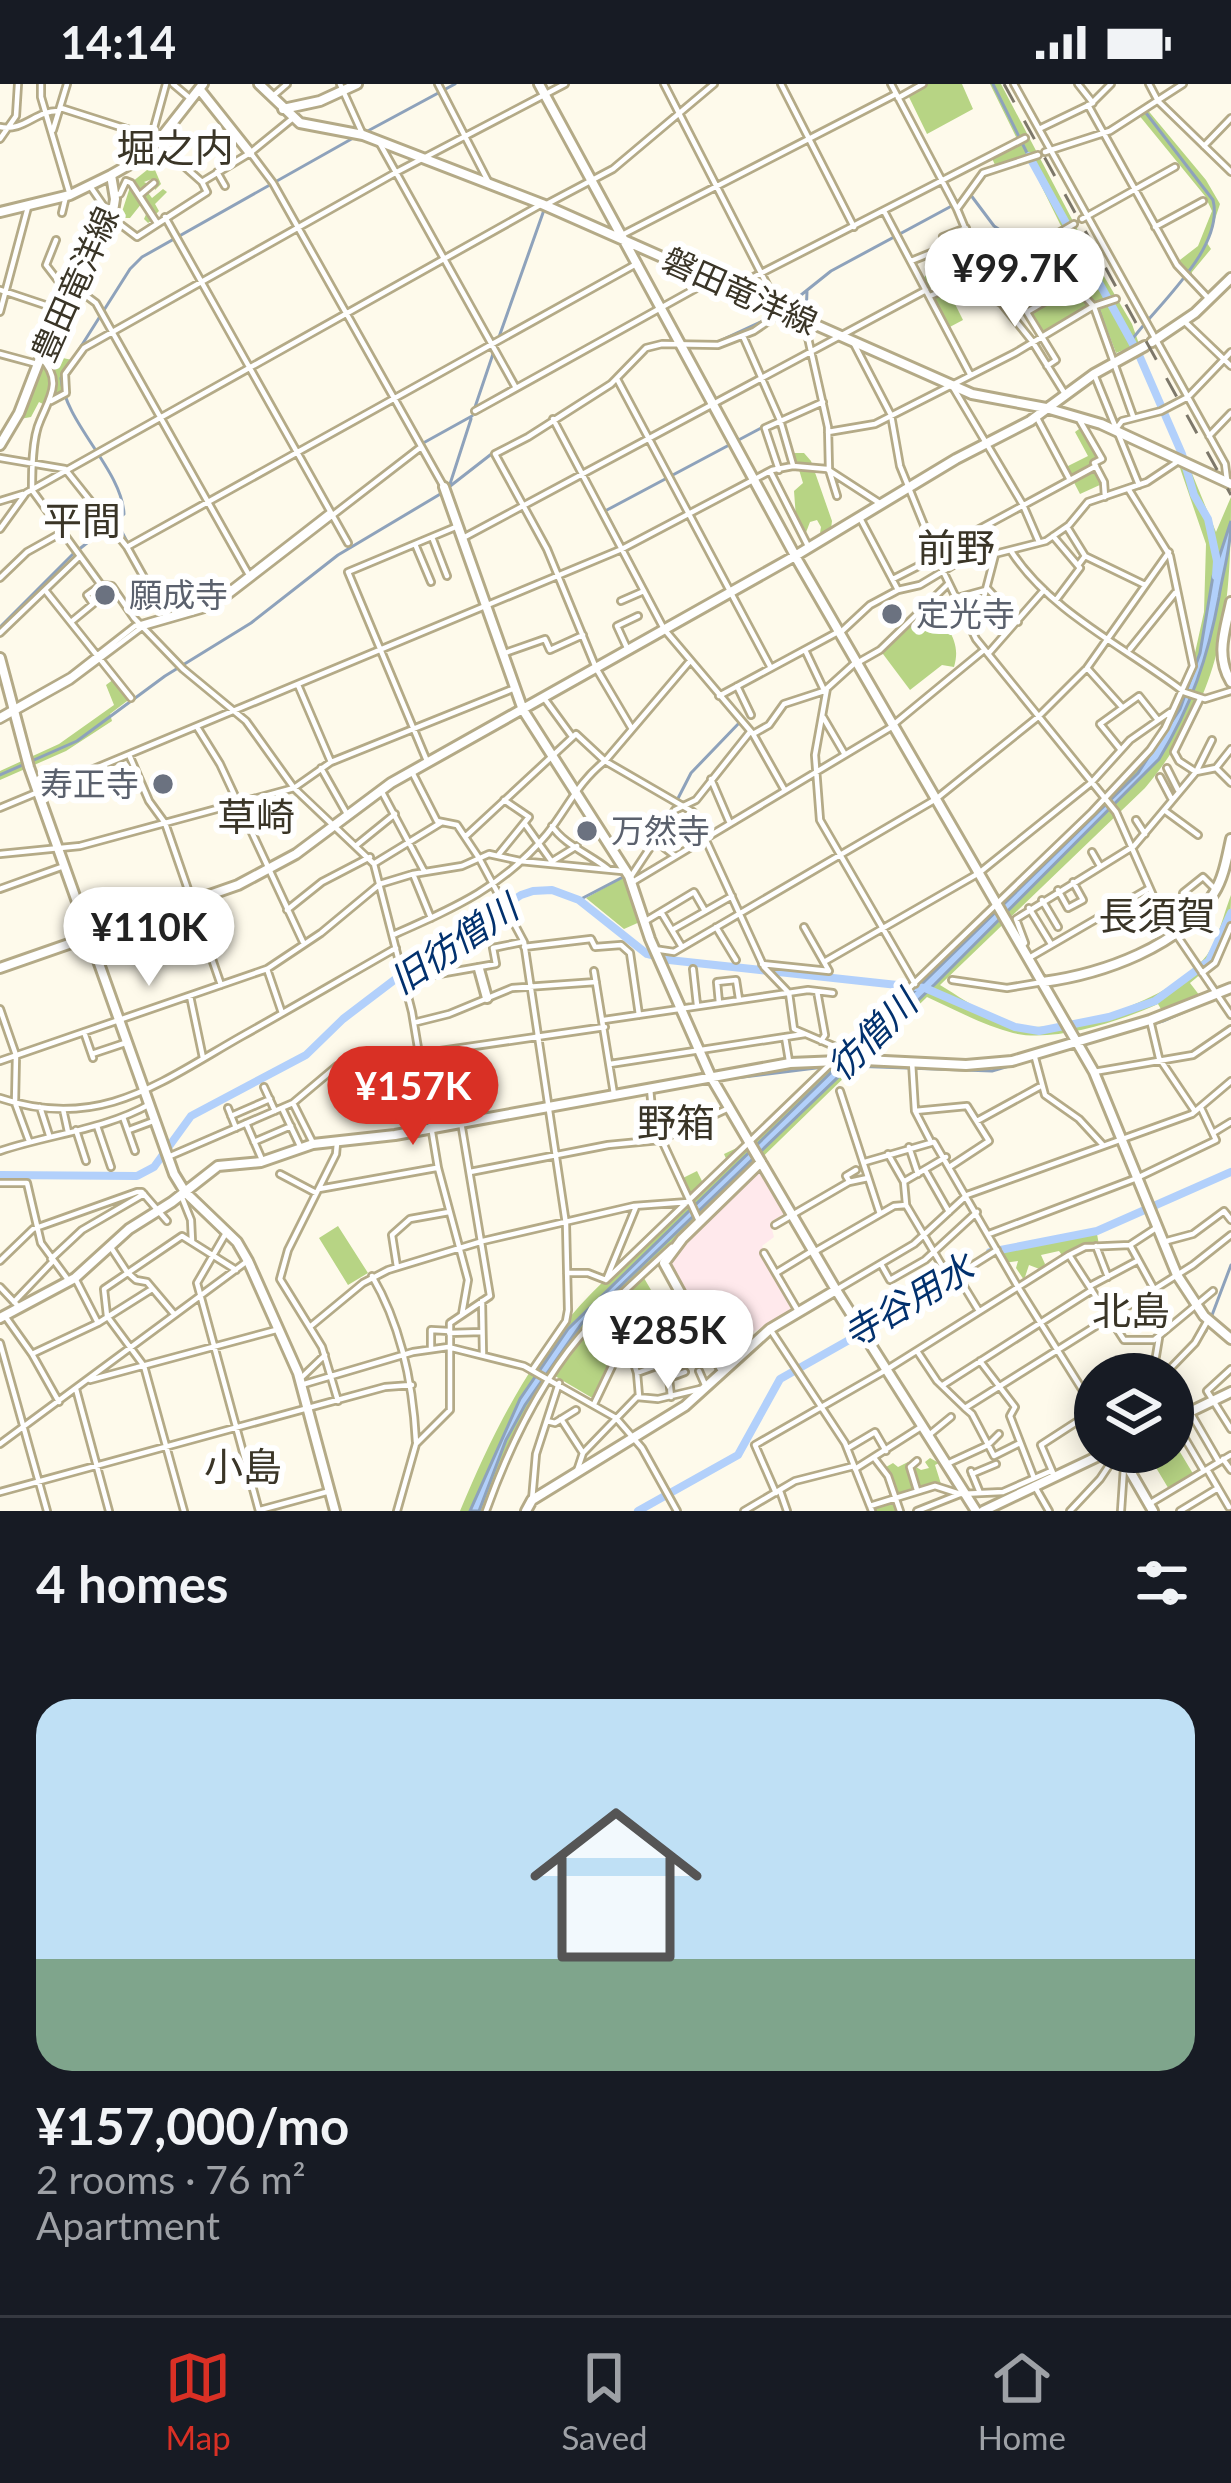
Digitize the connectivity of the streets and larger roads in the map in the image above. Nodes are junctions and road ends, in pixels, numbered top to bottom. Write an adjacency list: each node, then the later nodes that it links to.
1 (18, 84): 34 (street)
2 (41, 84): 32 (street)
3 (68, 84): 31 (street)
4 (170, 84): 27 (street); 47 (street)
5 (259, 84): 25 (street, 磐田竜洋線)
6 (286, 84): 25 (street)
7 (357, 84): 22 (street)
8 (438, 84): 43 (street)
9 (539, 84): 24 (street)
10 (565, 84): 24 (street)
11 (664, 84): 33 (street)
12 (714, 84): 33 (street)
13 (781, 84): 46 (street)
14 (891, 84): 26 (street)
15 (923, 84): 26 (street)
16 (1014, 84): 40 (street)
17 (1078, 84): 29 (street)
18 (1102, 84): 23 (street)
19 (1149, 84): 28 (street)
20 (1183, 84): 28 (street)
21 (199, 86): 27 (street, 豊田竜洋線); 50 (street)
22 (341, 87): 30 (street); 42 (street)
23 (1109, 87): 29 (street)
24 (545, 94): 43 (street); 59 (street)
25 (273, 95): 30 (street, 磐田竜洋線)
26 (897, 96): 46 (street); 58 (street)
27 (192, 100): 47 (street, 豊田竜洋線)
28 (1158, 100): 41 (street); 49 (street)
29 (1090, 104): 40 (street); 41 (street)
30 (283, 109): 35 (street, 磐田竜洋線)
31 (60, 110): 32 (street); 39 (street); 47 (street)
32 (46, 111): 37 (street); 39 (street)
33 (678, 111): 59 (street); 65 (street)
34 (16, 116): 37 (street); 38 (street)
35 (293, 118): 42 (street, 磐田竜洋線); 50 (street)
36 (1231, 118): 49 (street)
37 (23, 125): 38 (street)
38 (4, 128): 45 (street)
39 (53, 130): 68 (street)
40 (1039, 130): 51 (street)
41 (1104, 134): 51 (street); 66 (street)
42 (363, 135): 48 (street, 磐田竜洋線)
43 (465, 137): 52 (street); 62 (street)
44 (1025, 138): 58 (street)
45 (0, 139)
46 (809, 139): 65 (street); 84 (street)
47 (157, 140): 57 (street, 豊田竜洋線); 60 (street)
48 (380, 142): 52 (street, 磐田竜洋線); 56 (street)
49 (1204, 146): 55 (street)
50 (250, 153): 54 (street); 83 (street)
51 (1044, 153): 73 (street); 79 (street)
52 (424, 159): 56 (street); 62 (street, 磐田竜洋線)
53 (1175, 167): 66 (street)
54 (217, 172): 60 (street); 64 (street)
55 (1231, 172)
56 (395, 173): 83 (street); 89 (street)
57 (111, 175): 63 (street); 69 (street, 豊田竜洋線)
58 (942, 180): 73 (street); 74 (street)
59 (590, 181): 72 (street); 86 (street)
60 (202, 182): 77 (street)
61 (154, 183): 67 (street)
62 (489, 183): 72 (street, 磐田竜洋線)
63 (90, 186): 68 (street); 78 (street)
64 (224, 186)
65 (717, 186): 86 (street); 93 (street)
66 (1134, 190): 79 (street); 82 (street)
67 (141, 194): 69 (street); 80 (street)
68 (68, 195): 71 (street); 76 (street)
69 (115, 195): 78 (street, 豊田竜洋線)
70 (1203, 201): 82 (street)
71 (29, 203): 75 (street); 100 (street)
72 (544, 204): 86 (street, 磐田竜洋線); 89 (street)
73 (957, 209): 85 (street)
74 (884, 211): 84 (street); 90 (street)
75 (0, 212)
76 (62, 213)
77 (165, 217): 80 (street); 97 (street)
78 (112, 218): 80 (street); 99 (street, 豊田竜洋線)
79 (1084, 218): 122 (street)
80 (157, 223)
81 (1074, 224): 88 (street)
82 (1156, 226): 105 (street)
83 (299, 227): 97 (street); 113 (street)
84 (854, 227): 93 (street)
85 (966, 228): 90 (street); 94 (street)
86 (624, 237): 91 (street); 96 (street, 磐田竜洋線)
87 (56, 241): 99 (street)
88 (1028, 250): 92 (street); 94 (street)
89 (444, 259): 113 (street); 123 (street)
90 (911, 261): 101 (street)
91 (638, 263): 108 (street); 123 (street)
92 (1051, 266): 102 (street); 107 (street)
93 (761, 274): 98 (street); 110 (street)
94 (983, 274): 101 (street); 106 (street)
95 (1231, 278): 105 (street)
96 (713, 279): 98 (street, 磐田竜洋線); 108 (street)
97 (201, 283): 116 (street); 133 (street)
98 (733, 288): 110 (street, 磐田竜洋線)
99 (71, 290): 109 (street, 豊田竜洋線); 116 (street)
100 (3, 291): 109 (street); 111 (street)
101 (928, 293): 118 (street); 134 (street)
102 (1015, 293): 106 (street); 112 (street)
103 (1056, 295): 112 (street)
104 (1116, 299): 107 (street)
105 (1210, 301): 115 (street)
106 (999, 302): 120 (street)
107 (1094, 307): 119 (street); 130 (street)
108 (663, 308): 124 (street); 139 (street)
109 (59, 310): 128 (street, 豊田竜洋線)
110 (782, 310): 114 (street, 磐田竜洋線); 117 (street)
111 (0, 312)
112 (1028, 312): 119 (street)
113 (346, 314): 133 (street); 142 (street)
114 (804, 320): 118 (street, 磐田竜洋線); 125 (street)
115 (1184, 321): 122 (street); 129 (street)
116 (113, 331): 143 (street); 153 (street)
117 (743, 336): 124 (street); 136 (street)
118 (840, 336): 121 (street, 磐田竜洋線); 125 (street)
119 (1043, 337): 120 (street); 131 (street)
120 (1032, 341): 131 (street); 134 (street)
121 (853, 342): 138 (street, 磐田竜洋線); 149 (street)
122 (1151, 342): 130 (street); 141 (street)
123 (492, 345): 139 (street); 142 (street)
124 (682, 345): 137 (street); 145 (street)
125 (812, 351): 136 (street); 144 (street)
126 (1231, 352): 129 (street)
127 (0, 354): 128 (street)
128 (39, 360): 143 (street); 161 (street, 豊田竜洋線)
129 (1224, 360): 132 (street); 141 (street)
130 (1115, 362): 135 (street); 152 (street)
131 (1047, 366): 140 (street)
132 (1231, 366)
133 (249, 368): 153 (street); 163 (street)
134 (970, 374): 138 (street)
135 (1094, 374): 140 (street); 156 (street)
136 (762, 378): 145 (street); 155 (street)
137 (617, 379): 154 (street); 159 (street)
138 (951, 385): 146 (street, 磐田竜洋線); 149 (street); 160 (street)
139 (516, 388): 147 (street)
140 (1065, 394): 146 (street)
141 (1188, 397): 152 (street); 158 (street)
142 (395, 400): 162 (street); 163 (street)
143 (51, 401): 166 (street)
144 (823, 402): 155 (street); 157 (street)
145 (714, 404): 159 (street); 174 (street)
146 (1046, 408): 150 (street); 151 (street, 磐田竜洋線)
147 (475, 411)
148 (1231, 413): 158 (street)
149 (891, 415): 157 (street); 178 (street)
150 (1036, 416): 160 (street); 175 (street)
151 (1077, 416): 156 (street, 磐田竜洋線); 168 (street)
152 (1133, 416): 156 (street)
153 (160, 418): 169 (street); 185 (street)
154 (553, 419): 173 (street); 188 (street)
155 (780, 420): 167 (street); 170 (street)
156 (1115, 430): 165 (street, 磐田竜洋線); 177 (street)
157 (828, 433): 171 (street)
158 (1209, 436): 176 (street)
159 (649, 438): 173 (street); 190 (street)
160 (987, 443): 178 (street); 187 (street)
161 (0, 445)
162 (422, 447): 179 (street); 189 (street)
163 (298, 454): 185 (street); 189 (street)
164 (0, 458): 166 (street)
165 (1185, 462): 176 (street, 磐田竜洋線); 177 (street)
166 (35, 463): 169 (street); 181 (street)
167 (793, 466): 170 (street); 171 (street)
168 (1096, 466): 175 (street); 183 (street)
169 (67, 470): 181 (street); 202 (street)
170 (779, 470): 172 (street)
171 (829, 470): 182 (street); 186 (street)
172 (770, 471): 174 (street); 203 (street)
173 (582, 474): 188 (street); 204 (street)
174 (754, 479): 190 (street); 209 (street)
175 (1070, 480): 187 (street)
176 (1229, 483)
177 (1139, 485): 180 (street)
178 (908, 487): 186 (street); 207 (street)
179 (445, 490): 192 (street)
180 (1129, 490): 183 (street); 206 (street)
181 (29, 492): 184 (street); 194 (street); 195 (street)
182 (837, 496)
183 (1105, 497): 193 (street)
184 (0, 501)
185 (208, 502): 202 (street); 214 (street)
186 (881, 504): 191 (street)
187 (1023, 505): 200 (street); 207 (street)
188 (523, 506): 198 (street); 216 (street)
189 (331, 513): 199 (street); 214 (street); 239 (street)
190 (689, 514): 204 (street); 228 (street)
191 (860, 518): 203 (street); 218 (street)
192 (458, 526): 197 (street); 198 (street)
193 (1067, 526): 196 (street); 210 (street)
194 (0, 529)
195 (61, 532): 211 (street); 217 (street)
196 (1053, 536): 200 (street); 212 (street)
197 (432, 537): 201 (street); 215 (street)
198 (463, 538): 234 (street)
199 (348, 543)
200 (1039, 543): 205 (street)
201 (415, 544): 219 (street); 246 (street)
202 (128, 547): 235 (street)
203 (809, 548): 209 (street)
204 (622, 549): 216 (street); 227 (street)
205 (1011, 551): 208 (street); 226 (street)
206 (1169, 552): 222 (street); 229 (street)
207 (936, 555): 213 (street); 218 (street)
208 (995, 555): 213 (street); 223 (street)
209 (795, 556): 228 (street); 242 (street)
210 (1085, 556): 212 (street); 222 (street)
211 (79, 557): 221 (street); 224 (street)
212 (1079, 565): 231 (street)
213 (944, 570): 220 (street); 225 (street)
214 (249, 575): 235 (street)
215 (447, 575)
216 (558, 577): 234 (street); 243 (street)
217 (0, 578)
218 (893, 579): 225 (street)
219 (430, 582)
220 (950, 583): 230 (street); 255 (street)
221 (100, 585): 237 (street); 239 (street)
222 (1146, 585): 245 (street)
223 (987, 589): 230 (street); 238 (street); 244 (street)
224 (45, 590): 237 (street); 241 (street)
225 (898, 590): 242 (street)
226 (1044, 590): 231 (street); 238 (street)
227 (644, 592): 232 (street); 240 (street)
228 (731, 592): 240 (street); 257 (street)
229 (1175, 592): 249 (street); 264 (street)
230 (956, 598): 244 (street)
231 (1056, 600): 245 (street)
232 (621, 601)
233 (1231, 602): 261 (street)
234 (486, 607): 246 (street); 251 (street)
235 (165, 616): 239 (street)
236 (638, 616): 247 (street)
237 (71, 622): 252 (street)
238 (1018, 622): 250 (street)
239 (141, 625): 252 (street); 273 (street)
240 (666, 627): 247 (street); 254 (street)
241 (0, 633)
242 (839, 633): 248 (street); 255 (street)
243 (583, 635): 251 (street); 256 (street)
244 (974, 635): 250 (street)
245 (1108, 637): 249 (street); 258 (street)
246 (380, 650): 259 (street); 283 (street)
247 (628, 650): 256 (street)
248 (805, 650): 257 (street); 263 (street)
249 (1128, 651): 264 (street)
250 (986, 652): 275 (street); 280 (street)
251 (503, 654): 262 (street)
252 (98, 656): 266 (street); 271 (street)
253 (0, 658): 271 (street)
254 (690, 662): 265 (street); 282 (street)
255 (857, 662): 263 (street); 280 (street)
256 (596, 668): 267 (street); 282 (street)
257 (771, 668): 260 (street)
258 (1087, 668): 269 (street); 275 (street)
259 (298, 685): 273 (street); 294 (street)
260 (736, 686): 265 (street); 274 (street)
261 (1231, 687): 268 (street)
262 (515, 688): 272 (street); 283 (street)
263 (826, 689): 276 (street); 286 (street)
264 (1183, 692): 268 (street); 270 (street)
265 (721, 695): 286 (street)
266 (131, 698)
267 (544, 698): 272 (street); 285 (street)
268 (1200, 699): 279 (street)
269 (1122, 707): 278 (street); 289 (street)
270 (1174, 709): 278 (street); 312 (street)
271 (14, 710): 277 (street); 310 (street)
272 (523, 710): 292 (street); 295 (street)
273 (234, 711): 281 (street); 306 (street)
274 (751, 715)
275 (1038, 716): 304 (street); 314 (street)
276 (823, 717): 290 (street); 299 (street)
277 (0, 718)
278 (1158, 720): 289 (street)
279 (1189, 723): 284 (street); 301 (street)
280 (893, 726): 290 (street); 314 (street)
281 (196, 727): 291 (street); 317 (street)
282 (632, 728): 293 (street)
283 (413, 729): 294 (street); 295 (street)
284 (1196, 731)
285 (571, 734): 292 (street); 293 (street)
286 (751, 734): 303 (street); 307 (street)
287 (1212, 740): 301 (street)
288 (1231, 749): 298 (street)
289 (1120, 750): 304 (street)
290 (845, 754): 299 (street)
291 (129, 755): 310 (street); 326 (street)
292 (552, 756): 311 (street); 313 (street)
293 (604, 761): 311 (street); 316 (street)
294 (331, 762): 296 (street)
295 (428, 763): 300 (street)
296 (321, 768): 306 (street); 320 (street)
297 (1167, 768): 309 (street)
298 (1216, 768): 301 (street); 305 (street)
299 (815, 771): 307 (street); 345 (street)
300 (412, 772): 308 (street); 324 (street)
301 (1196, 772): 309 (street)
302 (1160, 777): 315 (street)
303 (711, 779): 316 (street); 323 (street)
304 (1092, 782): 312 (street); 358 (street)
305 (1231, 783)
306 (294, 788): 317 (street); 327 (street)
307 (784, 789): 323 (street)
308 (380, 790): 320 (street); 321 (street)
309 (1179, 791): 315 (street)
310 (39, 792): 318 (street); 341 (street)
311 (575, 792): 329 (street); 361 (street)
312 (1105, 799): 342 (street); 372 (street)
313 (504, 800): 328 (street); 334 (street)
314 (936, 800): 345 (street); 358 (street)
315 (1172, 801): 319 (street)
316 (680, 802): 325 (street); 332 (street)
317 (239, 803): 326 (street); 355 (street)
318 (0, 808)
319 (1164, 810): 331 (street); 333 (street)
320 (347, 814): 327 (street)
321 (395, 814): 336 (street); 339 (street)
322 (1136, 820): 331 (street)
323 (729, 821): 332 (street)
324 (442, 822): 334 (street); 336 (street)
325 (668, 822): 330 (street); 338 (street)
326 (165, 823): 341 (street); 371 (street)
327 (333, 824): 339 (street); 355 (street)
328 (525, 824): 337 (street); 346 (street)
329 (552, 826): 337 (street); 340 (street)
330 (682, 832)
331 (1144, 834): 342 (street)
332 (706, 835): 347 (street); 369 (street)
333 (1198, 835)
334 (465, 837): 348 (street)
335 (1231, 838): 368 (street)
336 (407, 841): 349 (street); 357 (street)
337 (540, 841): 350 (street); 351 (street)
338 (656, 841): 347 (street); 361 (street)
339 (356, 845): 349 (street)
340 (577, 846): 351 (street); 356 (street)
341 (58, 847): 344 (street); 352 (street)
342 (1131, 848): 353 (street); 366 (street)
343 (1092, 852): 353 (street)
344 (0, 854)
345 (840, 855): 378 (street); 385 (street)
346 (497, 856): 348 (street); 350 (street)
347 (676, 856): 361 (street)
348 (479, 858): 357 (street); 364 (street)
349 (372, 860): 363 (street); 374 (street)
350 (520, 862): 351 (street); 364 (street)
351 (550, 863): 356 (street)
352 (64, 866): 365 (street); 389 (street)
353 (1100, 866): 360 (street)
354 (1079, 867): 360 (street)
355 (272, 870): 371 (street); 374 (street)
356 (609, 870): 361 (street)
357 (424, 871): 359 (street)
358 (979, 873): 372 (street); 385 (street)
359 (413, 874): 363 (street); 379 (street)
360 (1084, 875): 362 (street)
361 (629, 876): 380 (street)
362 (1073, 882): 367 (street); 367 (street)
363 (380, 884): 388 (street); 390 (street)
364 (492, 887): 379 (street); 391 (street)
365 (0, 889)
366 (1148, 889): 387 (street); 392 (street)
367 (1058, 890): 370 (street)
368 (1216, 890): 377 (street); 377 (street)
369 (732, 896): 375 (street); 378 (street)
370 (1042, 900): 373 (street); 384 (street)
371 (192, 901): 389 (street); 412 (street)
372 (998, 905): 393 (street); 411 (street)
373 (1029, 908): 392 (street); 393 (street)
374 (287, 910): 390 (street)
375 (705, 910): 376 (street); 386 (street)
376 (662, 912): 380 (street); 386 (street)
377 (1199, 912): 387 (street)
378 (740, 913): 383 (street); 400 (street)
379 (431, 918): 388 (street)
380 (644, 922): 396 (street)
381 (804, 926): 399 (street)
382 (1231, 926): 406 (street)
383 (716, 927): 395 (street); 398 (street)
384 (1058, 927)
385 (883, 929): 399 (street); 411 (street)
386 (672, 930): 395 (street)
387 (1175, 934): 406 (street); 410 (street)
388 (393, 935): 394 (street)
389 (90, 936): 401 (street); 429 (street)
390 (304, 944): 402 (street)
391 (524, 944): 403 (street); 413 (street); 427 (street)
392 (1051, 945): 397 (street)
393 (1022, 946): 397 (street)
394 (396, 947): 407 (street); 426 (street)
395 (682, 947): 396 (street)
396 (655, 949): 425 (street)
397 (1029, 958): 410 (street)
398 (736, 960)
399 (824, 962): 400 (street)
400 (762, 964): 416 (street)
401 (0, 968)
402 (267, 969): 412 (street); 426 (street)
403 (479, 969): 407 (street); 420 (street)
404 (693, 969): 423 (street)
405 (594, 971): 409 (street)
406 (1202, 973): 418 (street)
407 (405, 980): 431 (street)
408 (952, 980): 410 (street)
409 (596, 982): 413 (street); 432 (street)
410 (1043, 982): 439 (street)
411 (915, 984): 442 (street)
412 (220, 985): 419 (street)
413 (528, 986): 420 (street); 436 (street)
414 (1231, 988): 418 (street)
415 (817, 991): 416 (street); 417 (street); 438 (street)
416 (789, 992): 421 (street); 435 (street)
417 (833, 993)
418 (1218, 994): 428 (street); 430 (street)
419 (190, 996): 429 (street); 448 (street)
420 (487, 998): 431 (street)
421 (740, 1000): 422 (street); 422 (street)
422 (719, 1004): 423 (street)
423 (698, 1007): 425 (street)
424 (0, 1009): 446 (street)
425 (683, 1009): 427 (street); 443 (street)
426 (282, 1013): 448 (street)
427 (639, 1015): 432 (street)
428 (1231, 1015)
429 (120, 1019): 434 (street); 440 (street)
430 (1150, 1021): 439 (street); 449 (street)
431 (415, 1022): 444 (street)
432 (604, 1023): 436 (street); 454 (street)
433 (1231, 1029): 449 (street)
434 (84, 1032): 440 (street); 441 (street)
435 (806, 1034): 437 (street); 438 (street)
436 (535, 1037): 444 (street); 470 (street)
437 (785, 1037): 443 (street); 453 (street)
438 (821, 1041): 442 (street)
439 (1076, 1041): 445 (street); 455 (street)
440 (128, 1043): 462 (street)
441 (46, 1045): 446 (street); 447 (street)
442 (843, 1050): 450 (street)
443 (700, 1051): 454 (street); 456 (street)
444 (419, 1054): 468 (street); 478 (street)
445 (1034, 1054): 452 (street); 459 (street)
446 (16, 1055): 451 (street); 467 (street)
447 (51, 1057)
448 (203, 1058): 462 (street)
449 (1159, 1058): 455 (street); 476 (street)
450 (834, 1060): 452 (street); 453 (street); 500 (street)
451 (0, 1061)
452 (912, 1062): 477 (street)
453 (790, 1063): 456 (street)
454 (610, 1064): 464 (street)
455 (1094, 1072): 495 (street)
456 (711, 1077): 460 (street); 473 (street)
457 (1231, 1081): 476 (street)
458 (265, 1087): 466 (street)
459 (1040, 1087): 483 (street); 503 (street)
460 (650, 1088): 464 (street); 496 (street)
461 (840, 1090): 515 (street)
462 (146, 1093): 469 (street); 474 (street)
463 (449, 1094): 486 (street)
464 (614, 1094): 470 (street)
465 (0, 1098): 467 (street)
466 (270, 1099): 475 (street); 479 (street)
467 (14, 1102): 471 (street); 498 (street)
468 (293, 1103): 475 (street); 502 (street)
469 (150, 1104): 480 (street); 482 (street)
470 (545, 1106): 486 (street); 509 (street)
471 (40, 1107): 474 (street); 494 (street)
472 (227, 1108): 479 (street)
473 (729, 1108): 496 (street); 500 (street)
474 (63, 1109): 492 (street)
475 (279, 1109): 485 (street); 488 (street)
476 (1198, 1110): 493 (street); 495 (street)
477 (915, 1111): 483 (street); 497 (street)
478 (428, 1112): 481 (street); 490 (street)
479 (231, 1116): 489 (street)
480 (123, 1117): 487 (street); 491 (street)
481 (368, 1119)
482 (156, 1120): 491 (street); 510 (street)
483 (976, 1121): 516 (street)
484 (1231, 1122): 493 (street)
485 (246, 1123): 489 (street); 499 (street)
486 (458, 1123): 490 (street); 520 (street)
487 (97, 1126): 492 (street); 517 (street)
488 (291, 1126): 499 (street); 505 (street)
489 (236, 1128): 510 (street)
490 (430, 1128): 501 (street); 518 (street)
491 (129, 1130): 507 (street)
492 (72, 1131): 494 (street); 512 (street)
493 (1213, 1133): 524 (street)
494 (49, 1135): 498 (street)
495 (1121, 1138): 503 (street); 524 (street)
496 (660, 1139): 509 (street); 532 (street)
497 (930, 1140): 504 (street); 511 (street)
498 (28, 1141): 506 (street)
499 (254, 1142): 513 (street)
500 (749, 1142): 514 (street); 532 (street)
501 (337, 1143): 502 (street); 528 (street)
502 (313, 1144): 505 (street)
503 (1104, 1146): 531 (street)
504 (909, 1147): 508 (street); 521 (street)
505 (301, 1149): 513 (street)
506 (0, 1151)
507 (135, 1151)
508 (888, 1154): 515 (street); 526 (street)
509 (554, 1156): 520 (street); 544 (street)
510 (168, 1157): 530 (street)
511 (946, 1157): 516 (street); 521 (street)
512 (86, 1161)
513 (263, 1162): 530 (street)
514 (760, 1162): 540 (street); 543 (street)
515 (865, 1162): 523 (street)
516 (951, 1166): 531 (street)
517 (111, 1167)
518 (437, 1168): 528 (street); 536 (street)
519 (856, 1170): 525 (street)
520 (470, 1172): 554 (street)
521 (922, 1172): 526 (street); 537 (street)
522 (280, 1174): 528 (street)
523 (868, 1178): 525 (street); 539 (street)
524 (1137, 1178): 547 (street); 549 (street)
525 (849, 1182): 540 (street)
526 (904, 1182): 533 (street)
527 (0, 1183): 546 (street)
528 (317, 1191): 605 (street)
529 (144, 1194): 535 (street); 546 (street); 566 (street)
530 (183, 1194): 535 (street); 548 (street); 553 (street)
531 (968, 1195): 537 (street); 538 (street)
532 (688, 1203): 534 (street); 543 (street); 581 (street)
533 (906, 1204): 539 (street); 550 (street)
534 (636, 1207): 544 (street); 581 (street)
535 (160, 1210): 542 (street); 557 (street)
536 (449, 1212): 559 (street); 571 (street)
537 (949, 1212): 550 (street)
538 (977, 1212): 549 (street); 562 (street)
539 (880, 1214): 561 (street)
540 (792, 1215): 545 (street); 561 (street)
541 (1231, 1220): 555 (street)
542 (167, 1221)
543 (699, 1221): 552 (street)
544 (566, 1224): 554 (street); 574 (street)
545 (775, 1225)
546 (36, 1228): 566 (street); 567 (street)
547 (1156, 1228): 555 (street); 556 (street)
548 (227, 1232): 564 (street); 568 (street)
549 (988, 1234): 560 (street)
550 (924, 1235): 562 (street); 570 (street)
551 (1231, 1235): 576 (street)
552 (682, 1239): 591 (street); 641 (street)
553 (192, 1241): 564 (street); 573 (street)
554 (483, 1241): 559 (street); 590 (street)
555 (1161, 1243): 576 (street)
556 (1130, 1244): 558 (street); 569 (street)
557 (110, 1246): 573 (street); 580 (street)
558 (1096, 1246): 565 (street); 578 (street)
559 (460, 1250): 571 (street); 597 (street)
560 (997, 1250): 579 (street); 583 (street)
561 (813, 1252): 575 (street); 587 (street)
562 (934, 1252): 570 (street); 579 (street)
563 (764, 1253): 575 (street)
564 (212, 1255): 572 (street); 589 (street)
565 (1070, 1255): 583 (street); 584 (street)
566 (52, 1260): 580 (street); 592 (street)
567 (0, 1261)
568 (248, 1261): 572 (street); 607 (street)
569 (1137, 1261): 578 (street); 585 (street)
570 (881, 1264): 587 (street)
571 (398, 1268): 577 (street)
572 (236, 1270): 589 (street)
573 (128, 1272): 586 (street); 598 (street)
574 (567, 1273): 581 (street); 632 (street)
575 (776, 1274): 595 (street)
576 (1177, 1275): 585 (street); 593 (street)
577 (372, 1276): 605 (street); 626 (street)
578 (1108, 1276): 584 (street)
579 (953, 1277): 594 (street); 610 (street)
580 (72, 1280): 592 (street); 603 (street)
581 (606, 1280)
582 (0, 1287): 592 (street)
583 (1018, 1287): 594 (street); 604 (street)
584 (1091, 1288): 601 (street); 604 (street)
585 (1154, 1288): 601 (street)
586 (152, 1289): 596 (street); 598 (street)
587 (836, 1290): 595 (street); 610 (street)
588 (1213, 1292): 593 (street)
589 (200, 1295): 596 (street); 616 (street)
590 (482, 1301): 597 (street); 609 (street)
591 (685, 1302): 600 (street); 611 (street)
592 (17, 1305): 599 (street)
593 (1196, 1306): 602 (street); 613 (street)
594 (980, 1311): 621 (street)
595 (799, 1312): 606 (street)
596 (174, 1314): 615 (street)
597 (462, 1314): 608 (street)
598 (107, 1316): 603 (street); 615 (street)
599 (2, 1317): 624 (street)
600 (693, 1317): 619 (street); 628 (street); 636 (street)
601 (1109, 1317): 613 (street); 620 (street)
602 (1210, 1322): 612 (street); 623 (street)
603 (98, 1323): 624 (street)
604 (1040, 1323): 620 (street); 630 (street)
605 (311, 1326): 625 (street)
606 (770, 1329): 636 (street); 657 (street)
607 (278, 1330): 616 (street); 643 (street)
608 (449, 1332): 609 (street); 617 (street); 618 (street)
609 (482, 1332): 627 (street)
610 (865, 1333): 633 (street)
611 (626, 1337): 619 (street); 656 (street)
612 (1230, 1337)
613 (1159, 1338): 622 (street)
614 (0, 1343): 668 (street)
615 (130, 1346): 631 (street); 642 (street)
616 (214, 1346): 631 (street); 670 (street)
617 (448, 1347): 618 (street); 627 (street); 677 (street)
618 (430, 1349): 626 (street)
619 (629, 1349): 628 (street)
620 (1057, 1350): 639 (street); 648 (street)
621 (917, 1351): 633 (street); 646 (street)
622 (1157, 1353)
623 (1187, 1353)
624 (32, 1354): 655 (street)
625 (325, 1355): 640 (street); 643 (street)
626 (403, 1355): 640 (street); 645 (street)
627 (483, 1355): 632 (street)
628 (632, 1359): 638 (street)
629 (663, 1359): 638 (street)
630 (980, 1361): 646 (street); 648 (street)
631 (144, 1366): 642 (street); 679 (street)
632 (532, 1369): 641 (street)
633 (886, 1370): 657 (street); 669 (street)
634 (1231, 1370): 654 (street)
635 (699, 1371): 647 (street)
636 (723, 1371): 647 (street)
637 (685, 1372): 652 (street)
638 (637, 1373): 651 (street)
639 (1074, 1377)
640 (332, 1378): 643 (street); 653 (street)
641 (550, 1378): 644 (street); 720 (street)
642 (85, 1381): 649 (street)
643 (301, 1382): 659 (street)
644 (559, 1383): 656 (street); 666 (street)
645 (412, 1385): 653 (street); 677 (street)
646 (943, 1385): 658 (street)
647 (706, 1387): 652 (street); 674 (street)
648 (997, 1388): 658 (street); 675 (street)
649 (76, 1389): 655 (street); 690 (street)
650 (1231, 1392): 654 (street)
651 (639, 1396): 652 (street); 663 (street)
652 (670, 1397)
653 (338, 1401): 659 (street)
654 (1213, 1401): 661 (street); 671 (street)
655 (59, 1402): 668 (street)
656 (595, 1404): 663 (street)
657 (821, 1408): 680 (street); 706 (street)
658 (964, 1408): 678 (street)
659 (308, 1409): 670 (street); 704 (street)
660 (576, 1410): 665 (street)
661 (1194, 1410)
662 (951, 1417): 673 (street)
663 (616, 1418): 674 (street); 683 (street)
664 (1194, 1418): 687 (street)
665 (561, 1419): 666 (street); 683 (street)
666 (548, 1421): 710 (street)
667 (1074, 1423): 699 (street)
668 (24, 1426): 676 (street); 700 (street)
669 (922, 1426): 673 (street); 681 (street)
670 (236, 1428): 679 (street); 717 (street)
671 (1231, 1429)
672 (999, 1434): 678 (street)
673 (929, 1435): 688 (street)
674 (633, 1438): 695 (street); 722 (street)
675 (1020, 1443): 678 (street); 701 (street)
676 (0, 1444)
677 (416, 1444): 719 (street)
678 (988, 1445): 688 (street)
679 (166, 1447): 690 (street); 716 (street)
680 (848, 1449): 681 (street); 691 (street)
681 (886, 1451): 685 (street)
682 (1194, 1451): 693 (street)
683 (583, 1453): 695 (street)
684 (1231, 1455): 687 (street)
685 (875, 1459): 691 (street); 709 (street)
686 (917, 1461): 703 (street)
687 (1221, 1461): 693 (street); 694 (street)
688 (949, 1463): 708 (street)
689 (996, 1464): 707 (street)
690 (97, 1466): 700 (street); 715 (street)
691 (854, 1467): 706 (street); 711 (street)
692 (1074, 1468): 699 (street)
693 (1206, 1470): 702 (street); 712 (street)
694 (1231, 1470)
695 (578, 1471): 710 (street)
696 (1104, 1473): 729 (street)
697 (1118, 1473): 730 (street)
698 (1128, 1473): 712 (street)
699 (1054, 1474): 701 (street)
700 (39, 1482): 705 (street); 714 (street)
701 (1033, 1482): 707 (street); 727 (street); 728 (street)
702 (1218, 1488): 713 (street); 731 (street)
703 (917, 1490): 708 (street); 709 (street)
704 (330, 1491): 717 (street); 718 (street)
705 (0, 1492)
706 (778, 1492): 723 (street); 724 (street)
707 (980, 1493): 708 (street)
708 (964, 1494): 726 (street); 727 (street)
709 (896, 1496): 711 (street); 725 (street)
710 (532, 1500): 721 (street)
711 (871, 1508)
712 (1151, 1508)
713 (1228, 1508)
714 (47, 1511)
715 (109, 1511)
716 (184, 1511)
717 (258, 1511)
718 (335, 1511)
719 (397, 1511)
720 (486, 1511)
721 (526, 1511)
722 (677, 1511)
723 (744, 1511)
724 (787, 1511)
725 (900, 1511)
726 (917, 1511)
727 (980, 1511)
728 (1049, 1511)
729 (1070, 1511)
730 (1121, 1511)
731 (1180, 1511)

